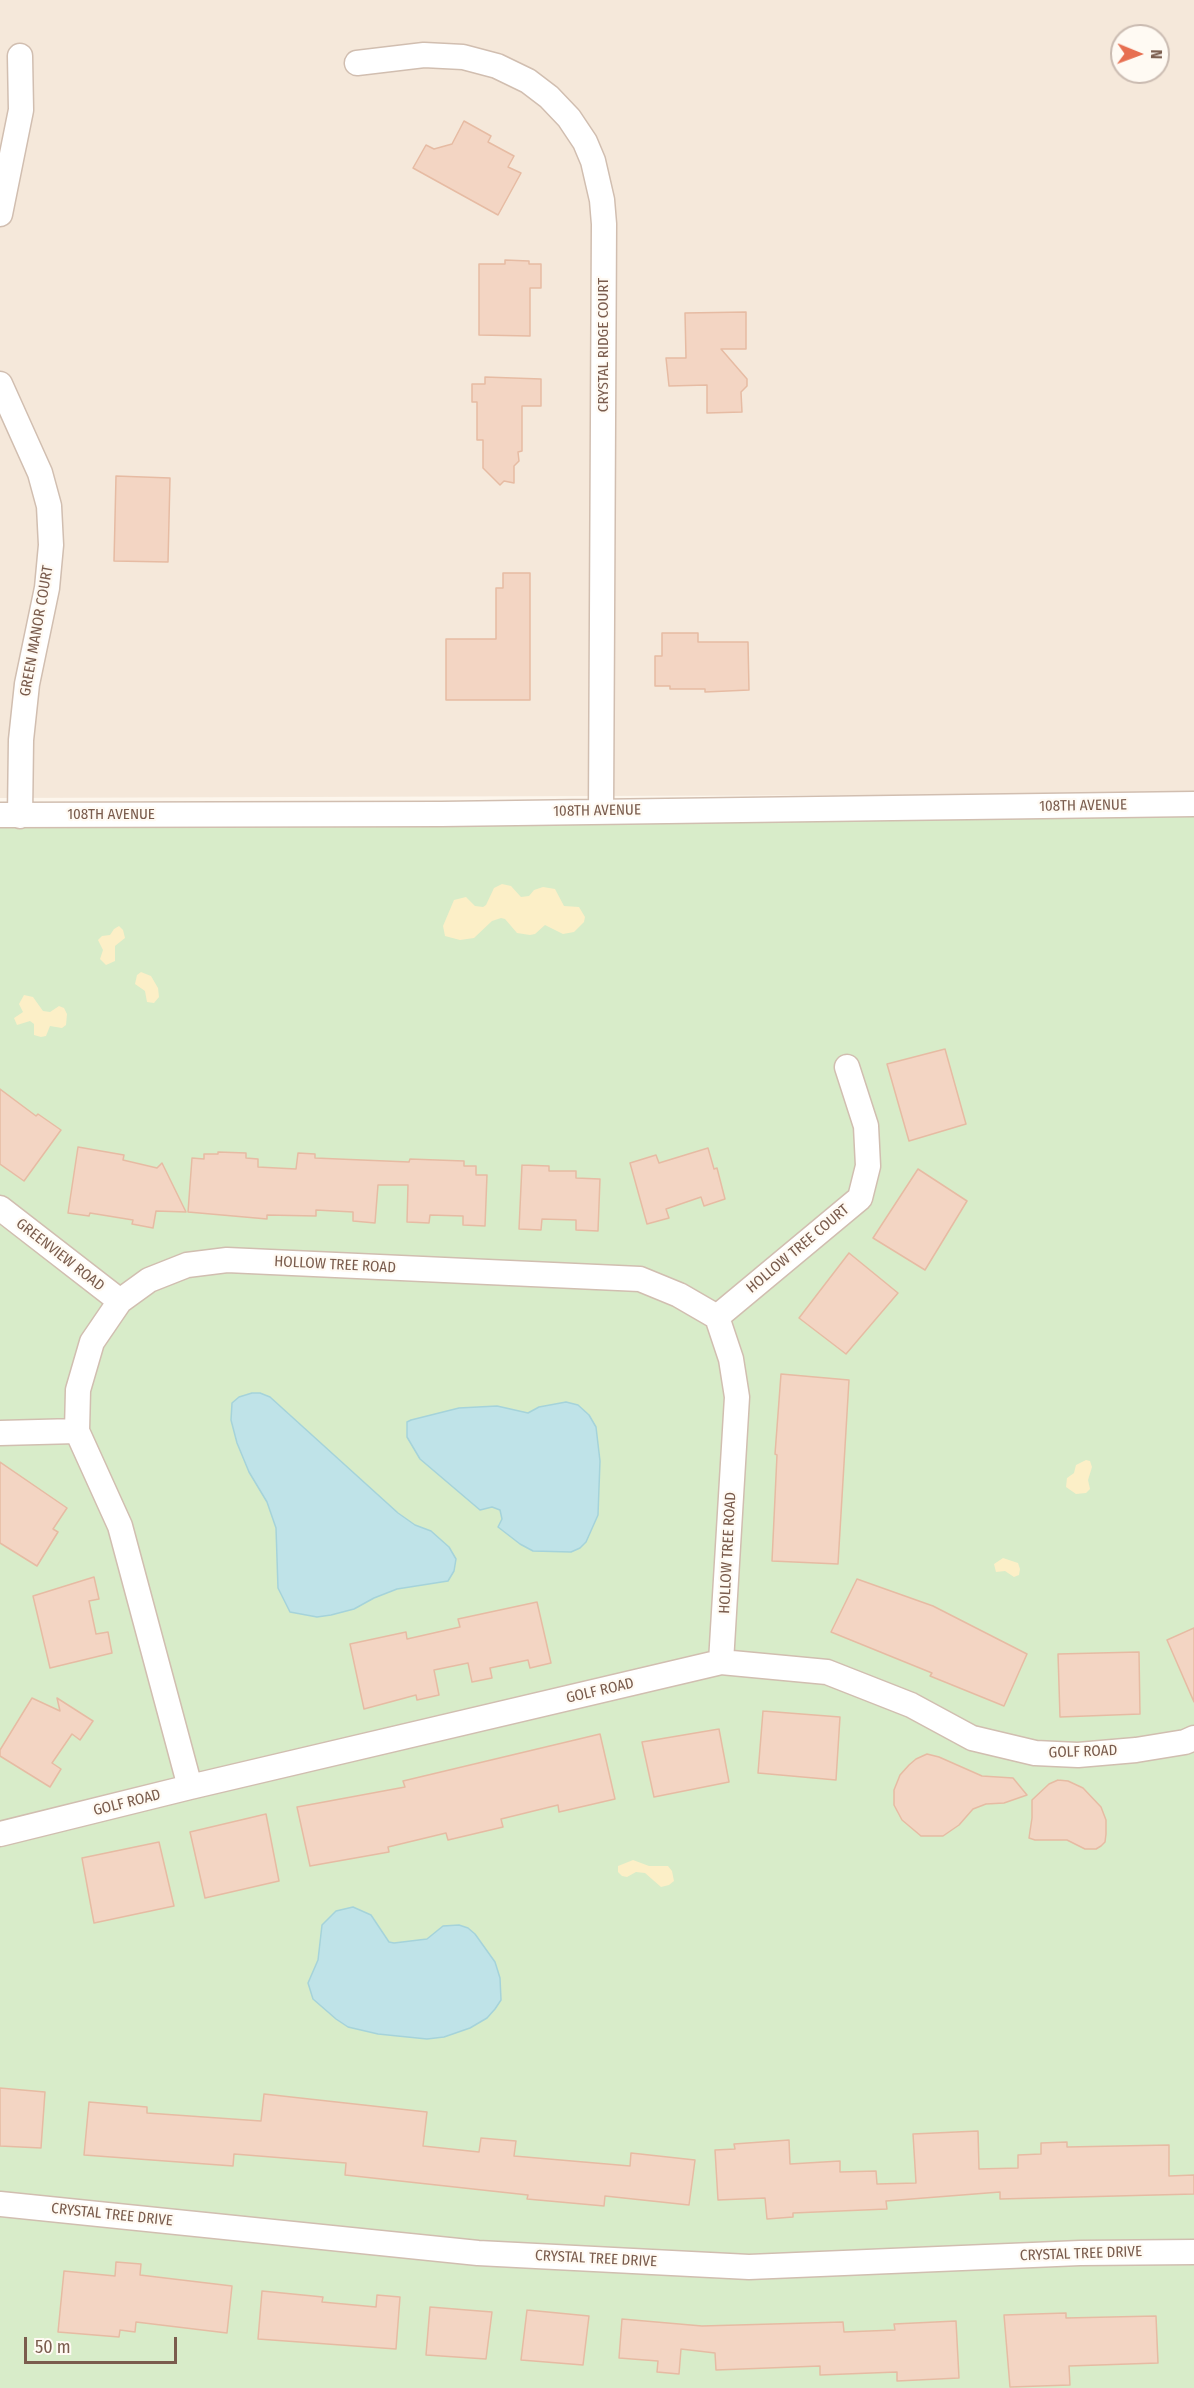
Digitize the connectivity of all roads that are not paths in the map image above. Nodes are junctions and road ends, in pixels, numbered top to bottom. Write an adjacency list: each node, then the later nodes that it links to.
1 (20, 56): 3 (street)
2 (357, 63): 6 (street, CRYSTAL RIDGE COURT)
3 (0, 214)
4 (0, 384): 7 (street, GREEN MANOR COURT)
5 (1194, 804): 6 (street, 108TH AVENUE)
6 (601, 811): 7 (street, 108TH AVENUE)
7 (10, 816)
8 (847, 1067): 11 (street, HOLLOW TREE COURT)
9 (0, 1208): 10 (street, GREENVIEW ROAD)
10 (120, 1301): 11 (street, HOLLOW TREE ROAD); 12 (street, HOLLOW TREE ROAD)
11 (717, 1317): 14 (street, HOLLOW TREE ROAD)
12 (76, 1431): 13 (street); 16 (street, HOLLOW TREE ROAD)
13 (0, 1433)
14 (721, 1662): 15 (street, GOLF ROAD); 16 (street, GOLF ROAD)
15 (1194, 1738)
16 (190, 1787): 17 (street, GOLF ROAD)
17 (0, 1834)
18 (0, 2204): 19 (street, CRYSTAL TREE DRIVE)
19 (1194, 2252)

